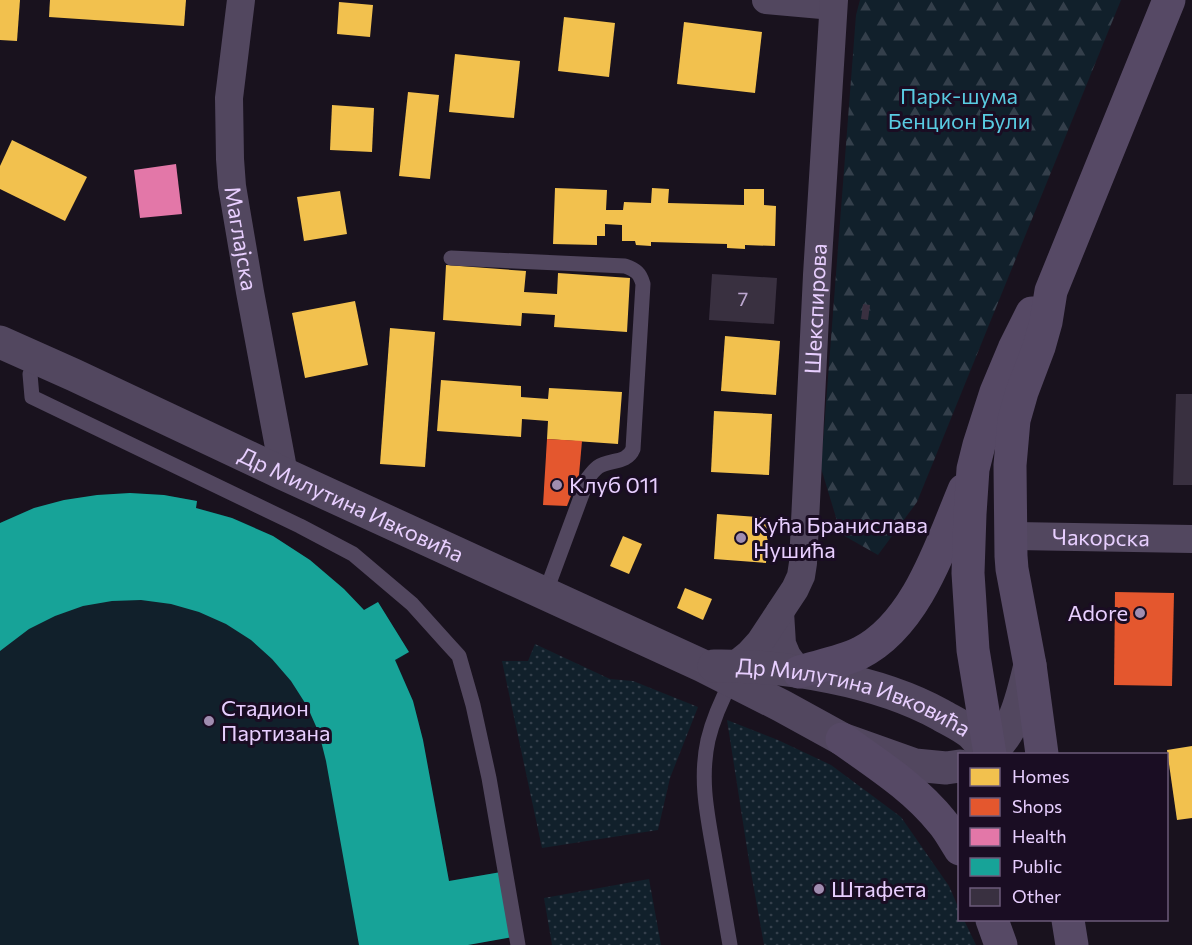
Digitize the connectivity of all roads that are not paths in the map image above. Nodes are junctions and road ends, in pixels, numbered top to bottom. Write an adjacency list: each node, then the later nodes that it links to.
1 (241, 0): 10 (street, Маглајска)
2 (766, 0): 4 (street)
3 (1169, 0): 6 (main road)
4 (834, 3): 14 (street, Шекспирова)
5 (451, 258): 13 (lane)
6 (1051, 291): 9 (main road); 11 (main road)
7 (0, 342): 8 (street, Др Милутина Ивковића)
8 (38, 359): 10 (street, Др Милутина Ивковића); 28 (lane)
9 (973, 469): 17 (main road); 20 (main road)
10 (284, 474): 13 (street, Др Милутина Ивковића)
11 (1011, 536): 12 (street, Чакорска); 15 (main road)
12 (1192, 539)
13 (545, 594): 16 (street, Др Милутина Ивковића)
14 (780, 612): 16 (street, Шекспирова); 17 (street)
15 (1030, 666): 21 (street, Др Милутина Ивковића); 22 (main road)
16 (723, 671): 17 (street, Др Милутина Ивковића); 18 (street, Др Милутина Ивковића); 29 (lane)
17 (799, 672): 19 (street, Др Милутина Ивковића)
18 (843, 739): 23 (street, Др Милутина Ивковића); 24 (main road)
19 (989, 753)
20 (990, 753)
21 (991, 753)
22 (1042, 753)
23 (958, 766)
24 (958, 846)
25 (992, 921): 30 (main road)
26 (1016, 921): 31 (main road)
27 (1068, 921): 32 (main road)
28 (518, 945)
29 (730, 945)
30 (1001, 945)
31 (1019, 945)
32 (1072, 945)

